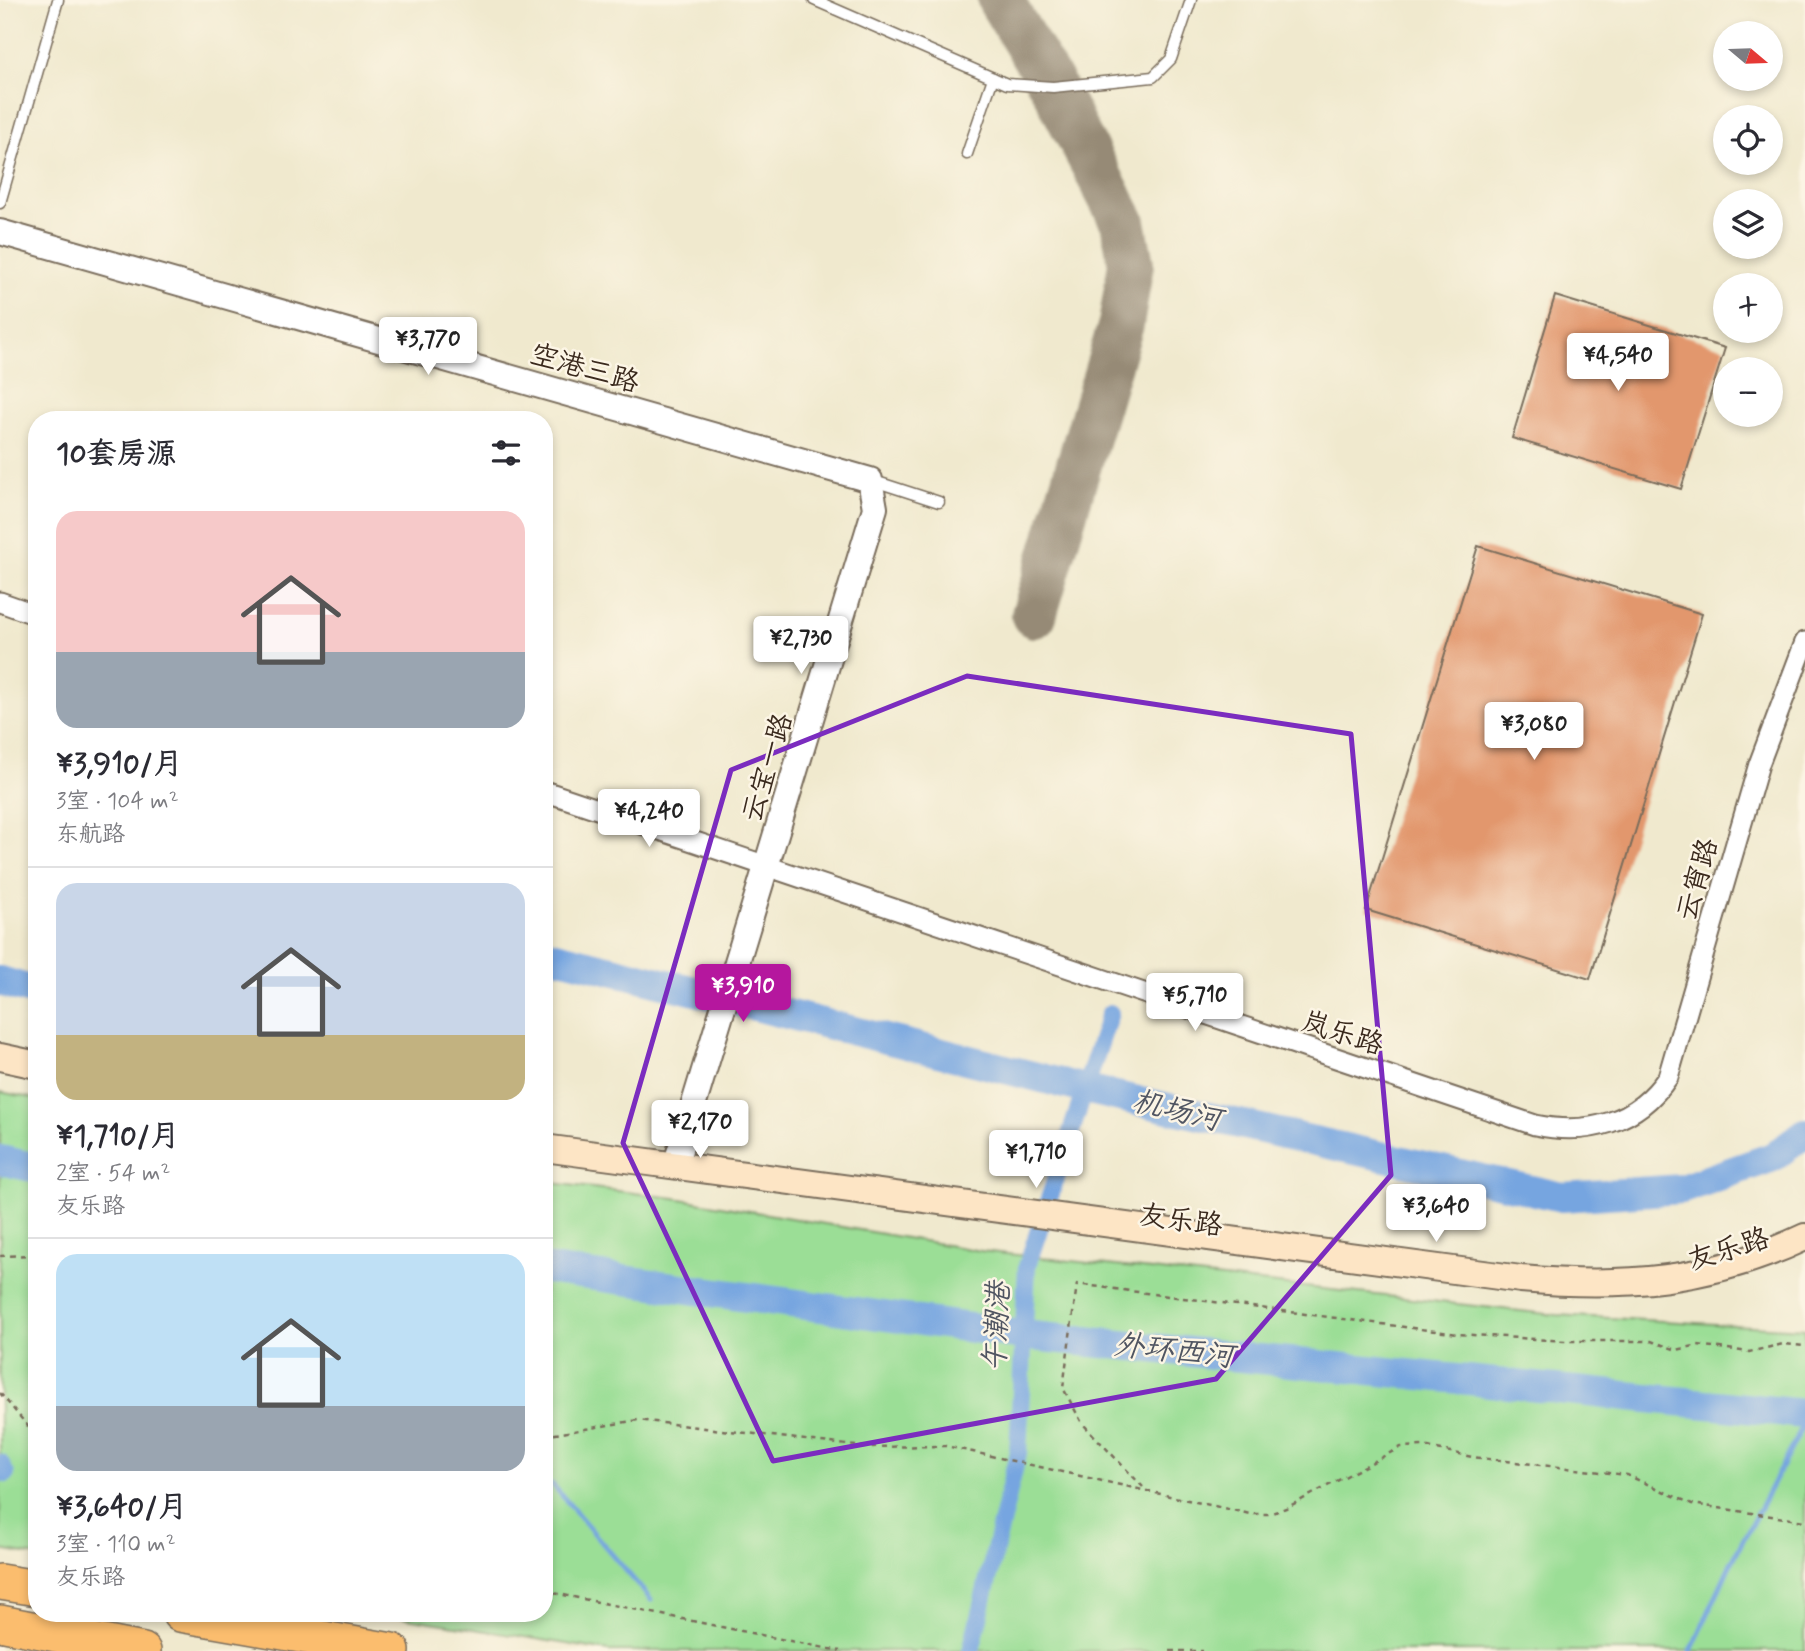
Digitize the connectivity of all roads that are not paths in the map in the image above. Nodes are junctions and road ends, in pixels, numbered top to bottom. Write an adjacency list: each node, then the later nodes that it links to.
1 (58, 0): 6 (lane)
2 (1191, 0): 4 (lane)
3 (820, 1): 4 (lane)
4 (993, 78): 5 (lane)
5 (967, 154)
6 (0, 203)
7 (0, 232): 8 (street, 空港三路)
8 (870, 480): 9 (lane); 14 (street, 云宝一路)
9 (939, 502)
10 (0, 602): 11 (street)
11 (28, 612)
12 (1805, 642): 19 (street, 云宵路)
13 (553, 794): 14 (street, 岚乐路)
14 (766, 869): 19 (street, 岚乐路); 23 (street, 云宝一路)
15 (0, 1057): 16 (main road)
16 (28, 1063)
17 (0, 1075): 18 (main road)
18 (28, 1080)
19 (1625, 1117)
20 (684, 1129): 23 (street)
21 (553, 1150): 23 (main road, 友乐路)
22 (553, 1167): 23 (main road, 友乐路)
23 (674, 1174): 24 (main road, 友乐路)
24 (1804, 1244)
25 (0, 1582): 26 (highway)
26 (28, 1587)
27 (226, 1622): 30 (highway)
28 (0, 1623): 29 (highway)
29 (143, 1651)
30 (392, 1651)

